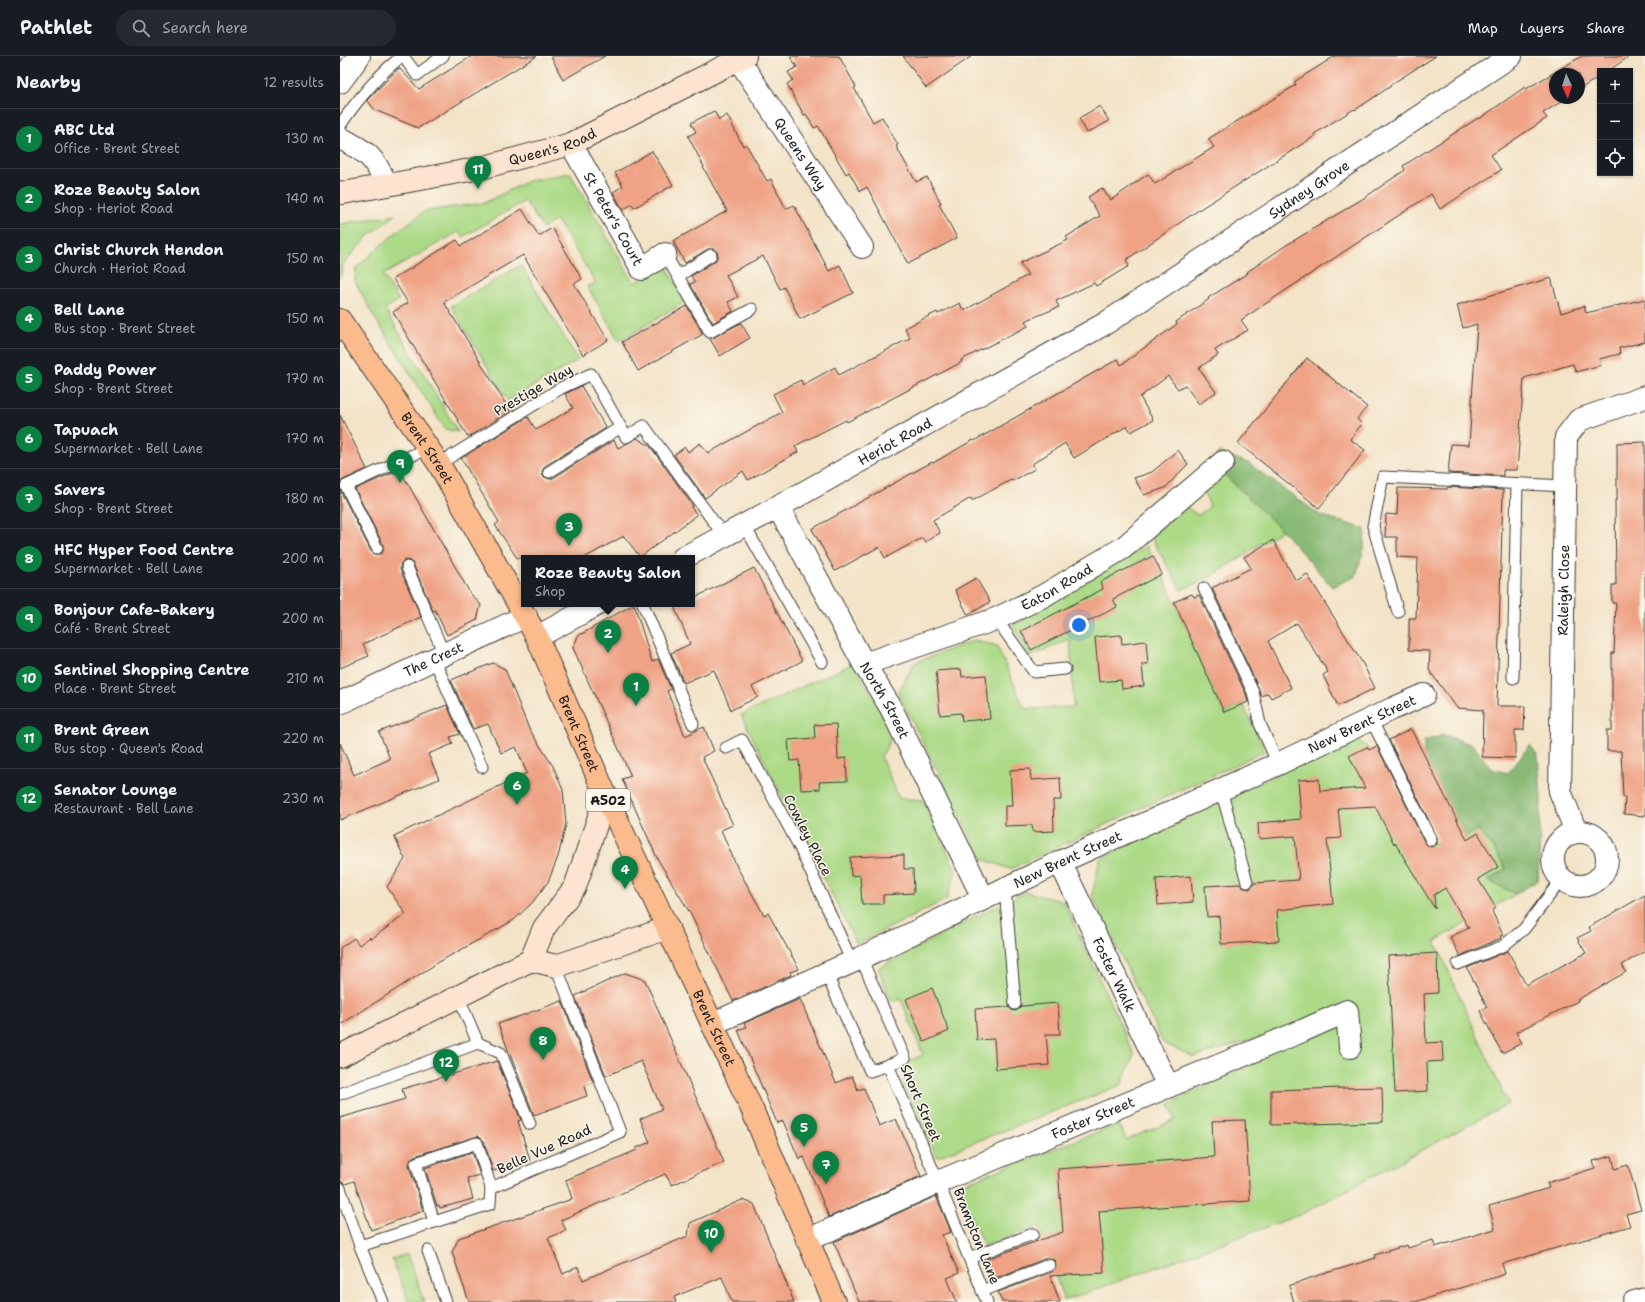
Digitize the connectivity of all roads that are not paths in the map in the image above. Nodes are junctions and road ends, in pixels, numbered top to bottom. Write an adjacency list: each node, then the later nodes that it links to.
1 (359, 56): 6 (street)
2 (403, 56): 3 (lane); 7 (lane)
3 (443, 56)
4 (1511, 56): 18 (street, Sydney Grove)
5 (735, 59): 9 (street, Queen's Road); 12 (street, Queens Way)
6 (340, 82)
7 (340, 126)
8 (340, 138): 10 (street)
9 (571, 144): 10 (street, Queen's Road); 13 (street, St Peter's Court)
10 (387, 185): 11 (street, Queen's Road)
11 (341, 193)
12 (862, 247)
13 (665, 254): 15 (lane)
14 (711, 255): 15 (lane)
15 (678, 276): 16 (lane)
16 (752, 309)
17 (340, 320): 21 (main road, Brent Street / A502)
18 (1106, 323): 26 (street, Heriot Road)
19 (1645, 397): 25 (street, Raleigh Close)
20 (621, 427): 21 (lane, Prestige Way); 23 (lane); 28 (lane)
21 (434, 456): 29 (lane); 36 (main road, Brent Street / A502)
22 (1223, 462): 37 (street, Eaton Road)
23 (549, 472)
24 (1517, 484): 25 (lane); 35 (lane); 43 (lane)
25 (1565, 486): 53 (street, Raleigh Close)
26 (778, 507): 27 (street, Heriot Road); 41 (street, North Street)
27 (744, 525): 28 (street, Heriot Road); 40 (lane)
28 (724, 536): 30 (street, Heriot Road)
29 (377, 548)
30 (689, 555)
31 (406, 567): 39 (lane)
32 (1204, 588): 49 (lane)
33 (592, 607): 38 (street)
34 (644, 607): 47 (lane)
35 (1398, 612)
36 (526, 616): 38 (main road, Brent Street / A502); 39 (street, The Crest)
37 (996, 619): 41 (street, Eaton Road); 42 (lane)
38 (537, 637): 52 (main road, Brent Street / A502)
39 (439, 657): 45 (street, The Crest); 50 (lane)
40 (822, 662)
41 (864, 664): 59 (street, North Street)
42 (1065, 669)
43 (1513, 678)
44 (1424, 696): 46 (street, New Brent Street)
45 (340, 703)
46 (1372, 719): 49 (street, New Brent Street); 54 (lane)
47 (693, 724)
48 (726, 748): 62 (lane, Cowley Place)
49 (1278, 764): 51 (street, New Brent Street)
50 (482, 767)
51 (1220, 790): 55 (street, New Brent Street); 57 (lane)
52 (606, 796): 60 (main road, Brent Street / A502); 61 (street)
53 (1576, 832): 56 (street); 56 (street)
54 (1431, 840)
55 (1060, 862): 58 (street, New Brent Street); 73 (street, Foster Walk)
56 (1561, 880): 63 (lane)
57 (1247, 882)
58 (1005, 889): 59 (street, New Brent Street); 67 (lane)
59 (983, 898): 62 (street, New Brent Street)
60 (668, 928): 64 (street); 68 (main road, Brent Street / A502)
61 (531, 960): 64 (street); 66 (street)
62 (856, 960): 65 (street, New Brent Street); 72 (lane, Short Street)
63 (1458, 964)
64 (556, 966): 78 (lane, Belle Vue Road)
65 (826, 973): 68 (street, New Brent Street); 72 (lane)
66 (458, 996): 69 (lane); 71 (street)
67 (1015, 1004)
68 (712, 1024): 82 (main road, Brent Street / A502)
69 (478, 1043): 74 (lane); 75 (lane)
70 (1350, 1047): 73 (street, Foster Street)
71 (340, 1056)
72 (888, 1065): 76 (lane, Short Street)
73 (1168, 1086): 76 (street, Foster Street)
74 (340, 1094)
75 (530, 1124)
76 (938, 1182): 82 (street, Foster Street); 85 (lane, Brampton Lane)
77 (340, 1188): 79 (lane)
78 (491, 1188): 80 (lane, Belle Vue Road); 80 (lane)
79 (344, 1211): 83 (lane)
80 (434, 1222): 83 (lane, Belle Vue Road)
81 (1033, 1234): 85 (lane)
82 (807, 1240): 91 (main road, Brent Street / A502)
83 (360, 1246): 89 (lane)
84 (428, 1251): 90 (lane)
85 (970, 1258): 87 (lane, Brampton Lane)
86 (1049, 1266): 87 (lane)
87 (982, 1291): 92 (lane, Brampton Lane)
88 (1645, 1299): 93 (street)
89 (383, 1302)
90 (446, 1302)
91 (834, 1302)
92 (987, 1302)
93 (1634, 1302)

